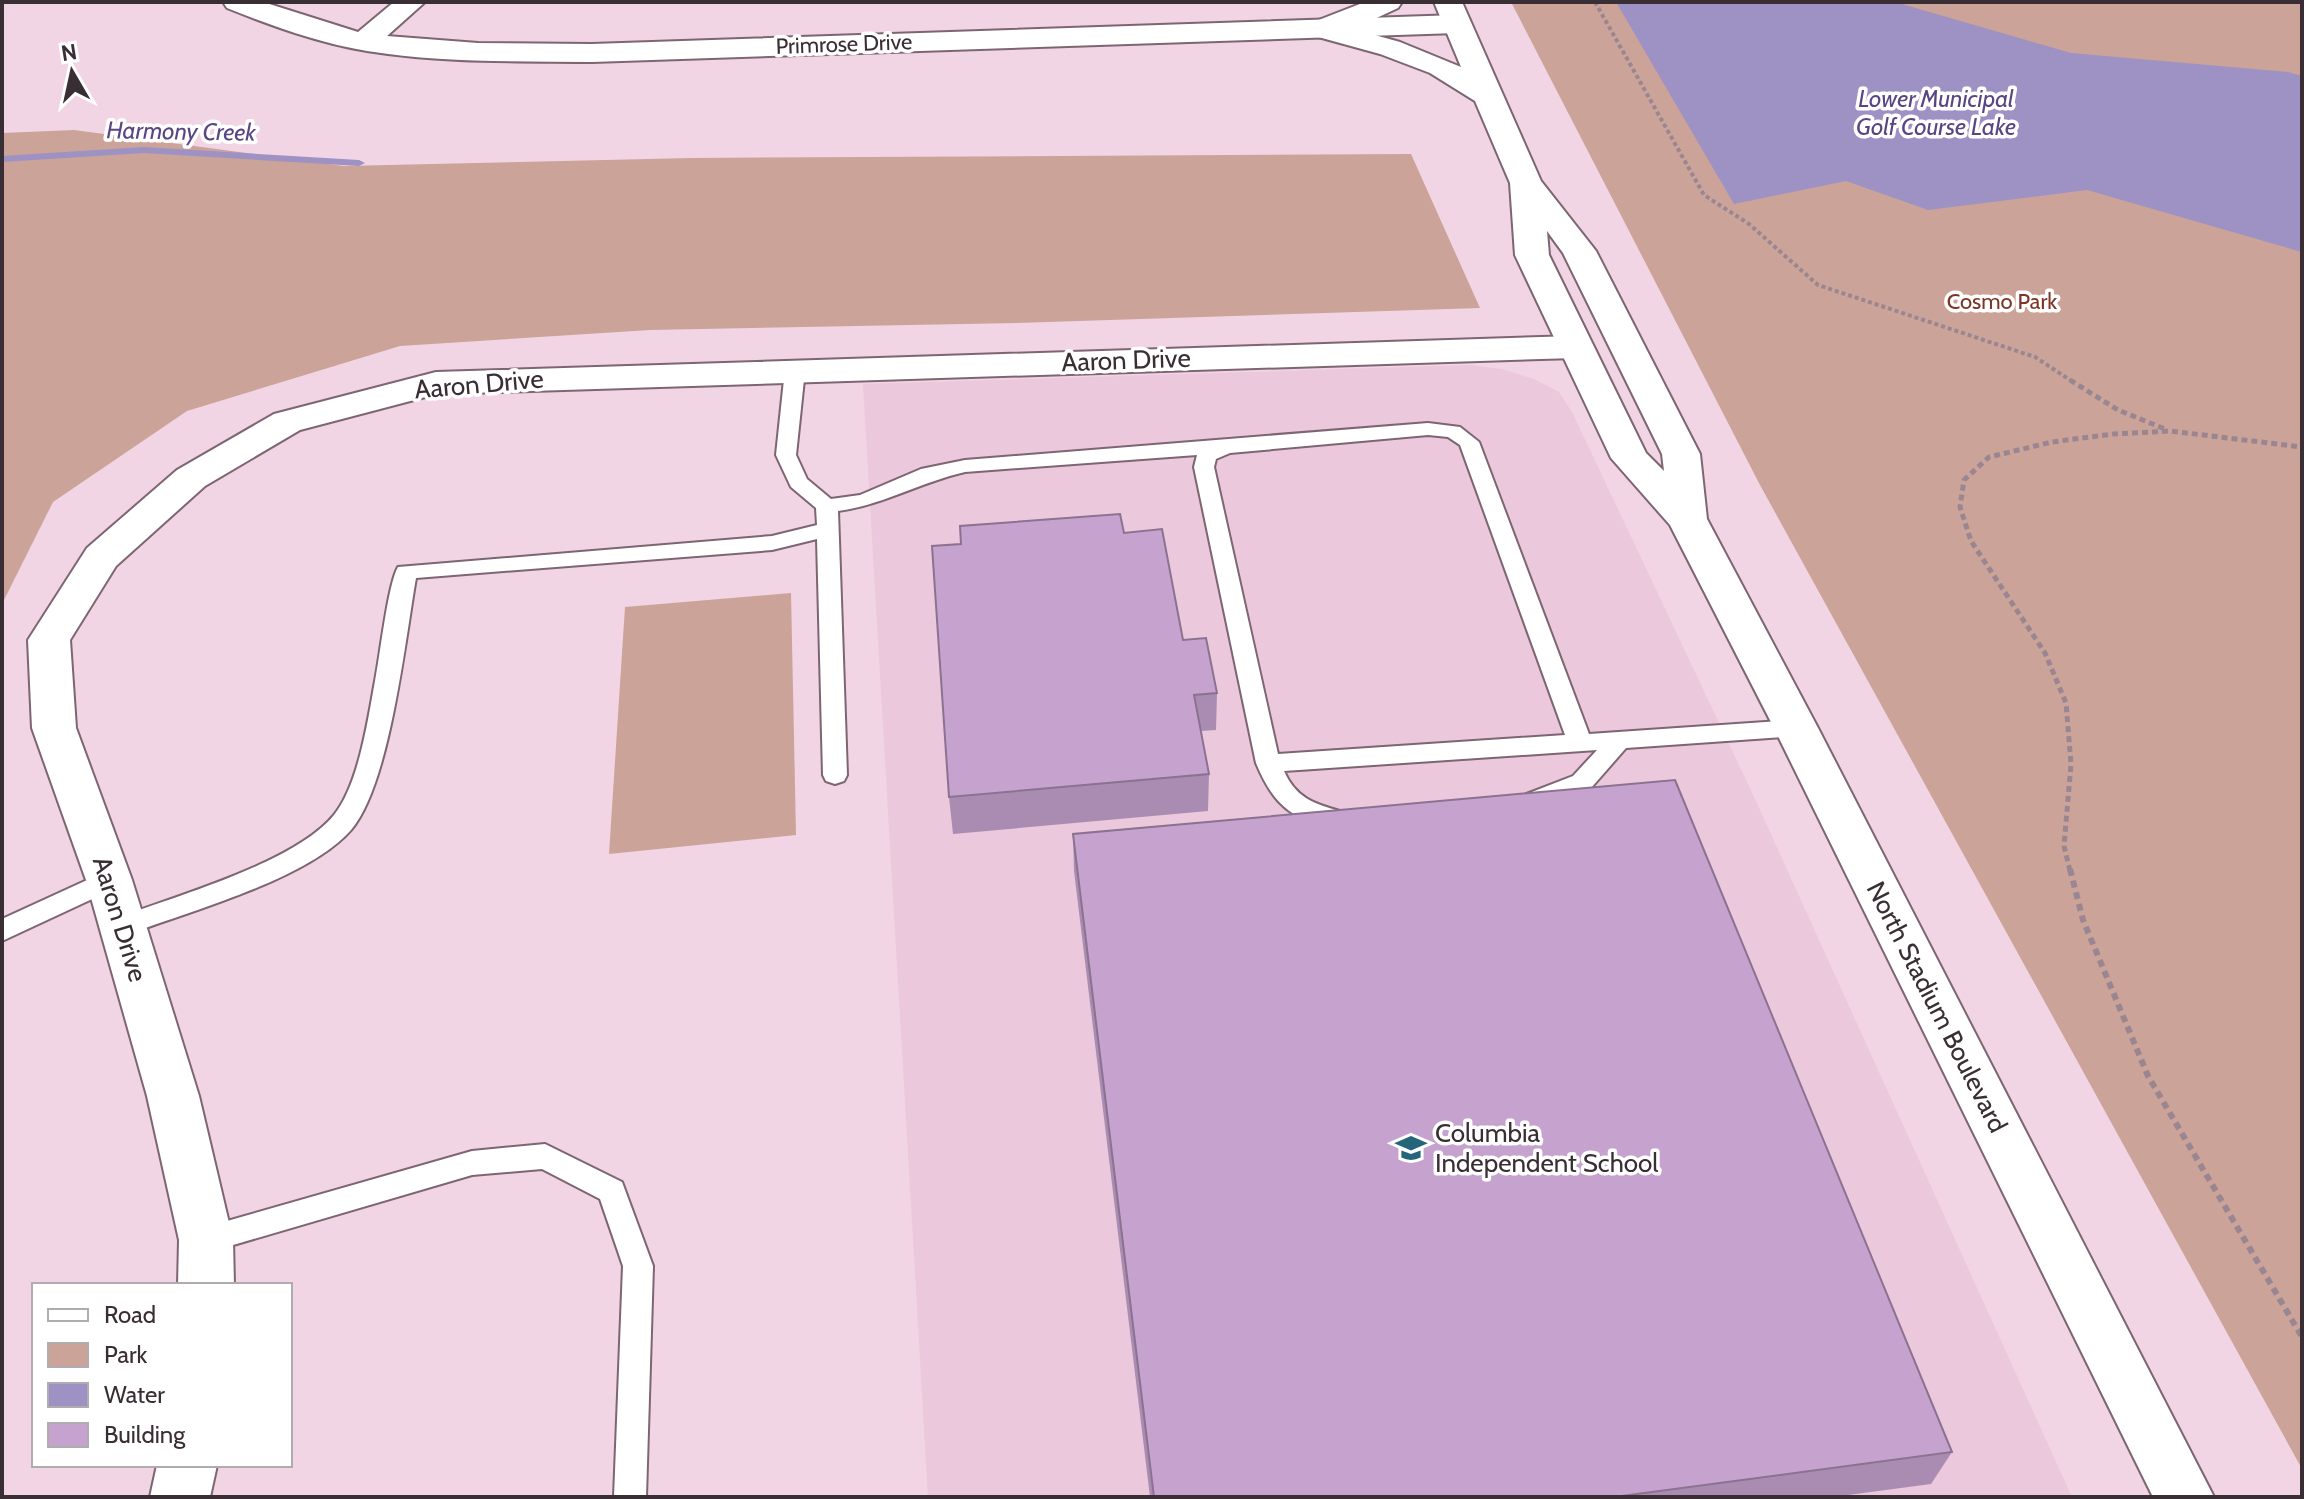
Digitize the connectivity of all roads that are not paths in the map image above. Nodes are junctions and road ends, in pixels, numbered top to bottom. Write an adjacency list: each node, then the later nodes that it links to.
1 (237, 2): 6 (street, Primrose Drive)
2 (411, 2): 6 (street)
3 (1388, 2): 5 (street)
4 (1453, 13): 5 (street, Primrose Drive); 7 (street, North Stadium Boulevard)
5 (1321, 29): 6 (street, Primrose Drive); 7 (street)
6 (364, 41)
7 (1485, 94): 8 (street, North Stadium Boulevard)
8 (1526, 183): 9 (street, North Stadium Boulevard); 13 (street, North Stadium Boulevard)
9 (1575, 347): 10 (street, Aaron Drive); 13 (street, North Stadium Boulevard)
10 (795, 370): 12 (lane); 21 (street, Aaron Drive)
11 (1226, 447): 12 (lane); 16 (lane); 17 (lane)
12 (827, 518): 18 (lane); 22 (lane)
13 (1687, 519): 14 (street, North Stadium Boulevard)
14 (1796, 728): 15 (lane); 29 (street, North Stadium Boulevard)
15 (1621, 739): 16 (lane); 19 (lane)
16 (1580, 743): 17 (lane)
17 (1268, 763): 20 (lane)
18 (835, 775)
19 (1510, 805)
20 (1358, 823)
21 (109, 880): 22 (street, Aaron Drive); 23 (lane)
22 (123, 926): 24 (street, Aaron Drive)
23 (2, 931)
24 (206, 1240): 25 (street, Aaron Drive); 28 (lane)
25 (206, 1283)
26 (187, 1467): 27 (street)
27 (180, 1497)
28 (630, 1497)
29 (2184, 1497)

